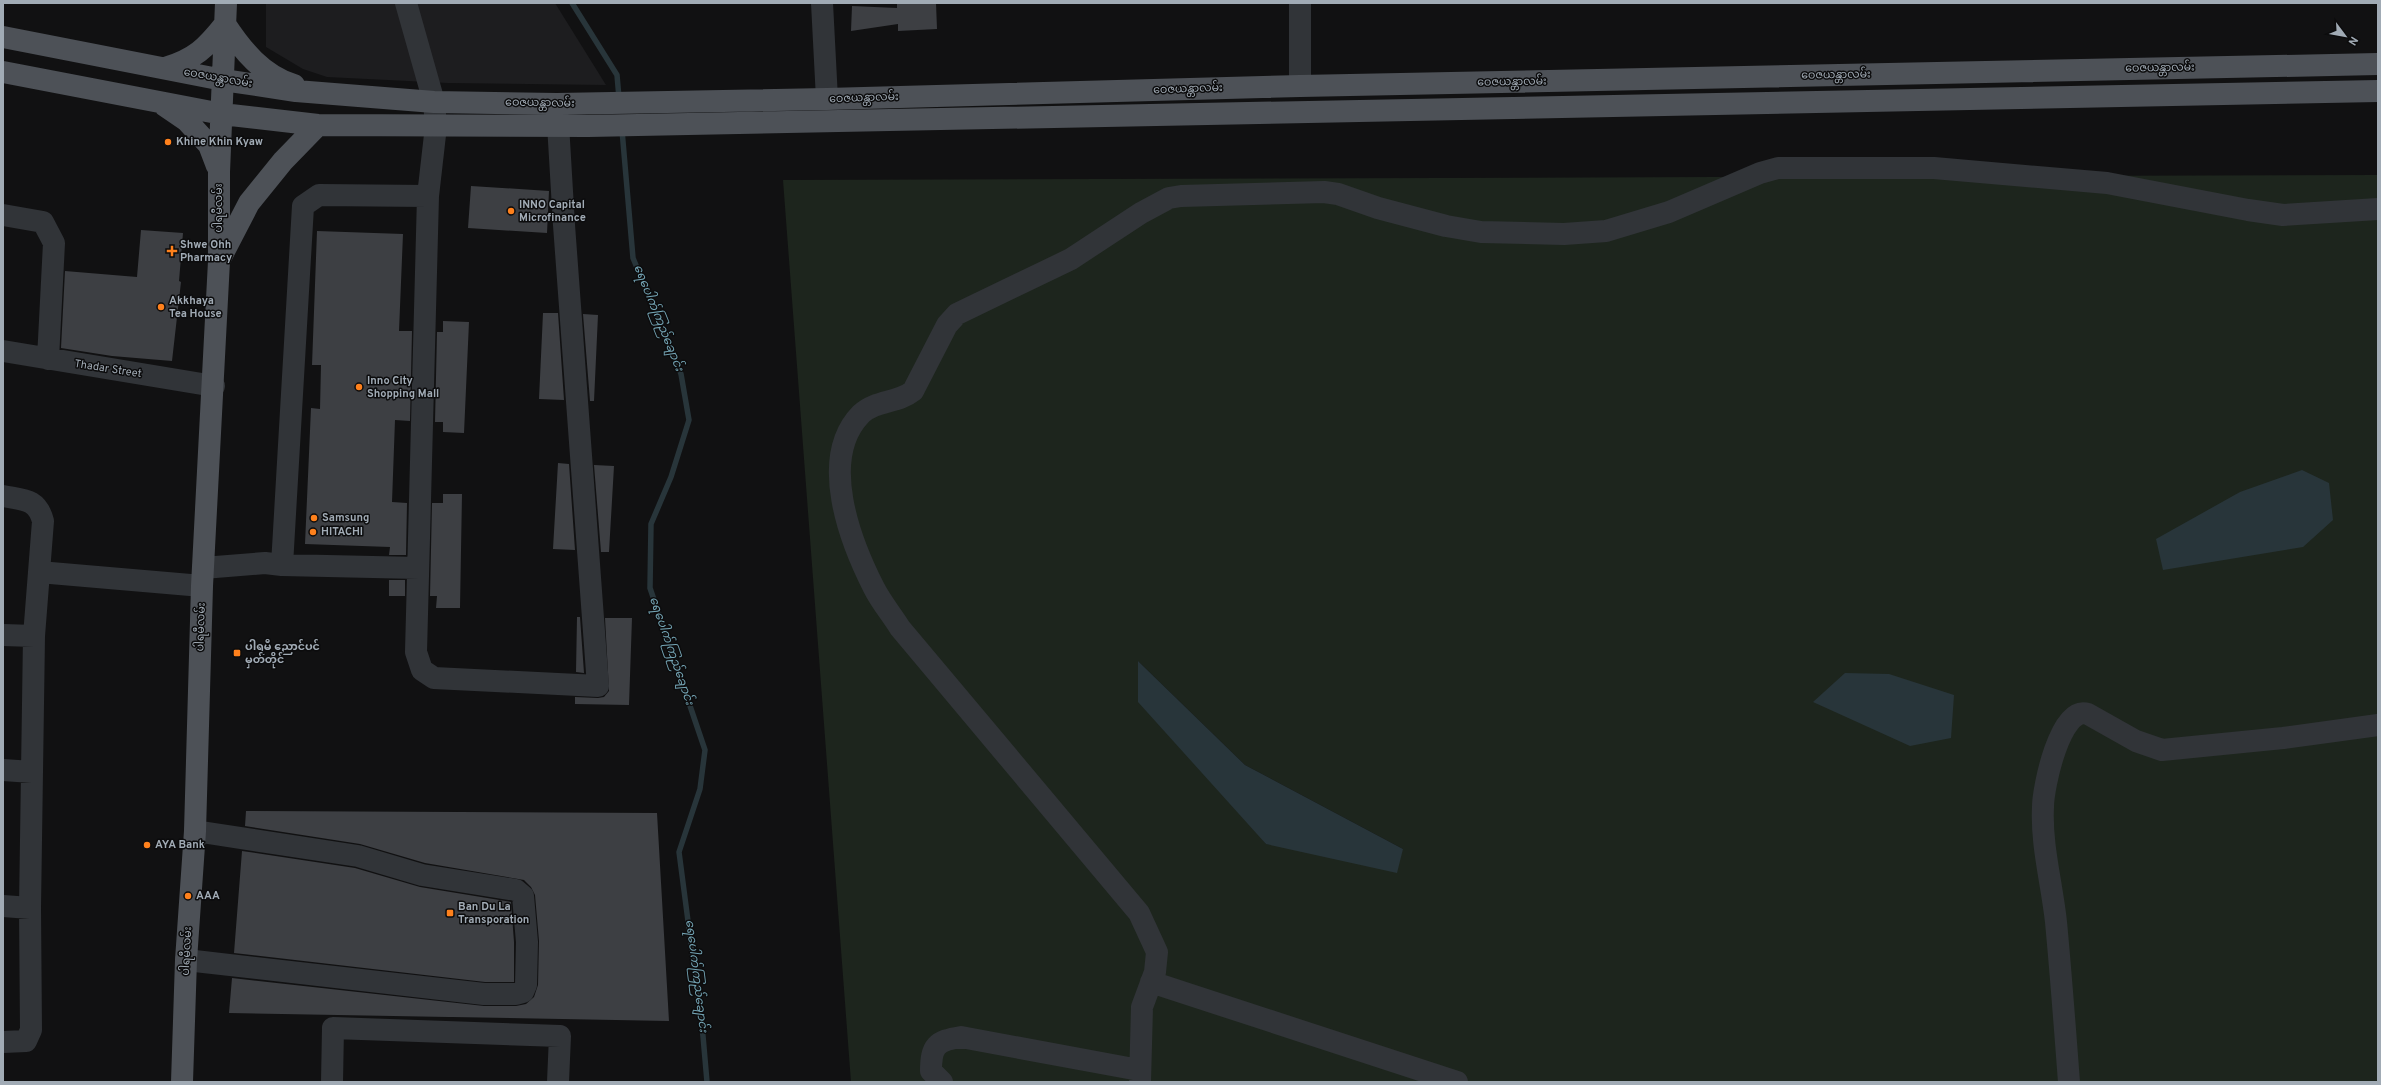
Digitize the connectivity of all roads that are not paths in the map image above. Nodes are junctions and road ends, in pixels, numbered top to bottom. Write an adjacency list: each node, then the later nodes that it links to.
1 (406, 3): 15 (street)
2 (822, 3): 13 (street)
3 (1300, 3): 10 (street)
4 (226, 13): 7 (main road); 9 (main road); 12 (main road)
5 (3, 37): 7 (main road, ဝေဇယန္တာလမ်း)
6 (2378, 64): 10 (main road, ဝေဇယန္တာလမ်း)
7 (165, 68): 9 (main road, ဝေဇယန္တာလမ်း)
8 (3, 72): 14 (main road, ဝေဇယန္တာလမ်း)
9 (223, 80): 12 (main road, ဝေဇယန္တာလမ်း); 17 (main road)
10 (1300, 86): 13 (main road, ဝေဇယန္တာလမ်း)
11 (2378, 91): 20 (main road, ဝေဇယန္တာလမ်း)
12 (318, 93): 15 (main road, ဝေဇယန္တာလမ်း)
13 (827, 99): 16 (main road, ဝေဇယန္တာလမ်း)
14 (158, 101): 17 (main road, ဝေဇယန္တာလမ်း); 21 (main road)
15 (434, 102): 16 (main road, ဝေဇယန္တာလမ်း); 19 (street)
16 (557, 104): 20 (street)
17 (222, 114): 18 (main road, ဝေဇယန္တာလမ်း); 21 (main road)
18 (318, 125): 19 (main road, ဝေဇယန္တာလမ်း); 25 (main road)
19 (436, 126): 20 (main road, ဝေဇယန္တာလမ်း); 22 (street)
20 (559, 126): 31 (street)
21 (218, 172): 25 (main road, ပါရမီလမ်း)
22 (428, 196): 30 (street); 31 (street)
23 (2378, 209): 43 (street)
24 (3, 215): 27 (street)
25 (219, 261): 28 (main road, ပါရမီလမ်း)
26 (3, 351): 27 (street, Thadar Street)
27 (48, 359): 28 (street, Thadar Street)
28 (214, 386): 33 (main road, ပါရမီလမ်း)
29 (3, 496): 32 (street)
30 (282, 565): 31 (street); 33 (street)
31 (418, 568)
32 (39, 572): 33 (street); 35 (street)
33 (203, 577): 39 (main road, ပါရမီလမ်း)
34 (3, 635): 35 (street)
35 (34, 636): 38 (street)
36 (2378, 725): 51 (street)
37 (3, 770): 38 (street)
38 (32, 772): 41 (street)
39 (195, 831): 42 (main road, ပါရမီလမ်း); 42 (street)
40 (3, 906): 41 (street)
41 (30, 908): 44 (street)
42 (186, 960): 46 (main road, ပါရမီလမ်း)
43 (1151, 982): 45 (street); 50 (street)
44 (3, 1042)
45 (1139, 1076): 49 (street)
46 (182, 1082)
47 (332, 1082): 48 (street)
48 (558, 1082)
49 (942, 1082)
50 (1457, 1082)
51 (2069, 1082)

